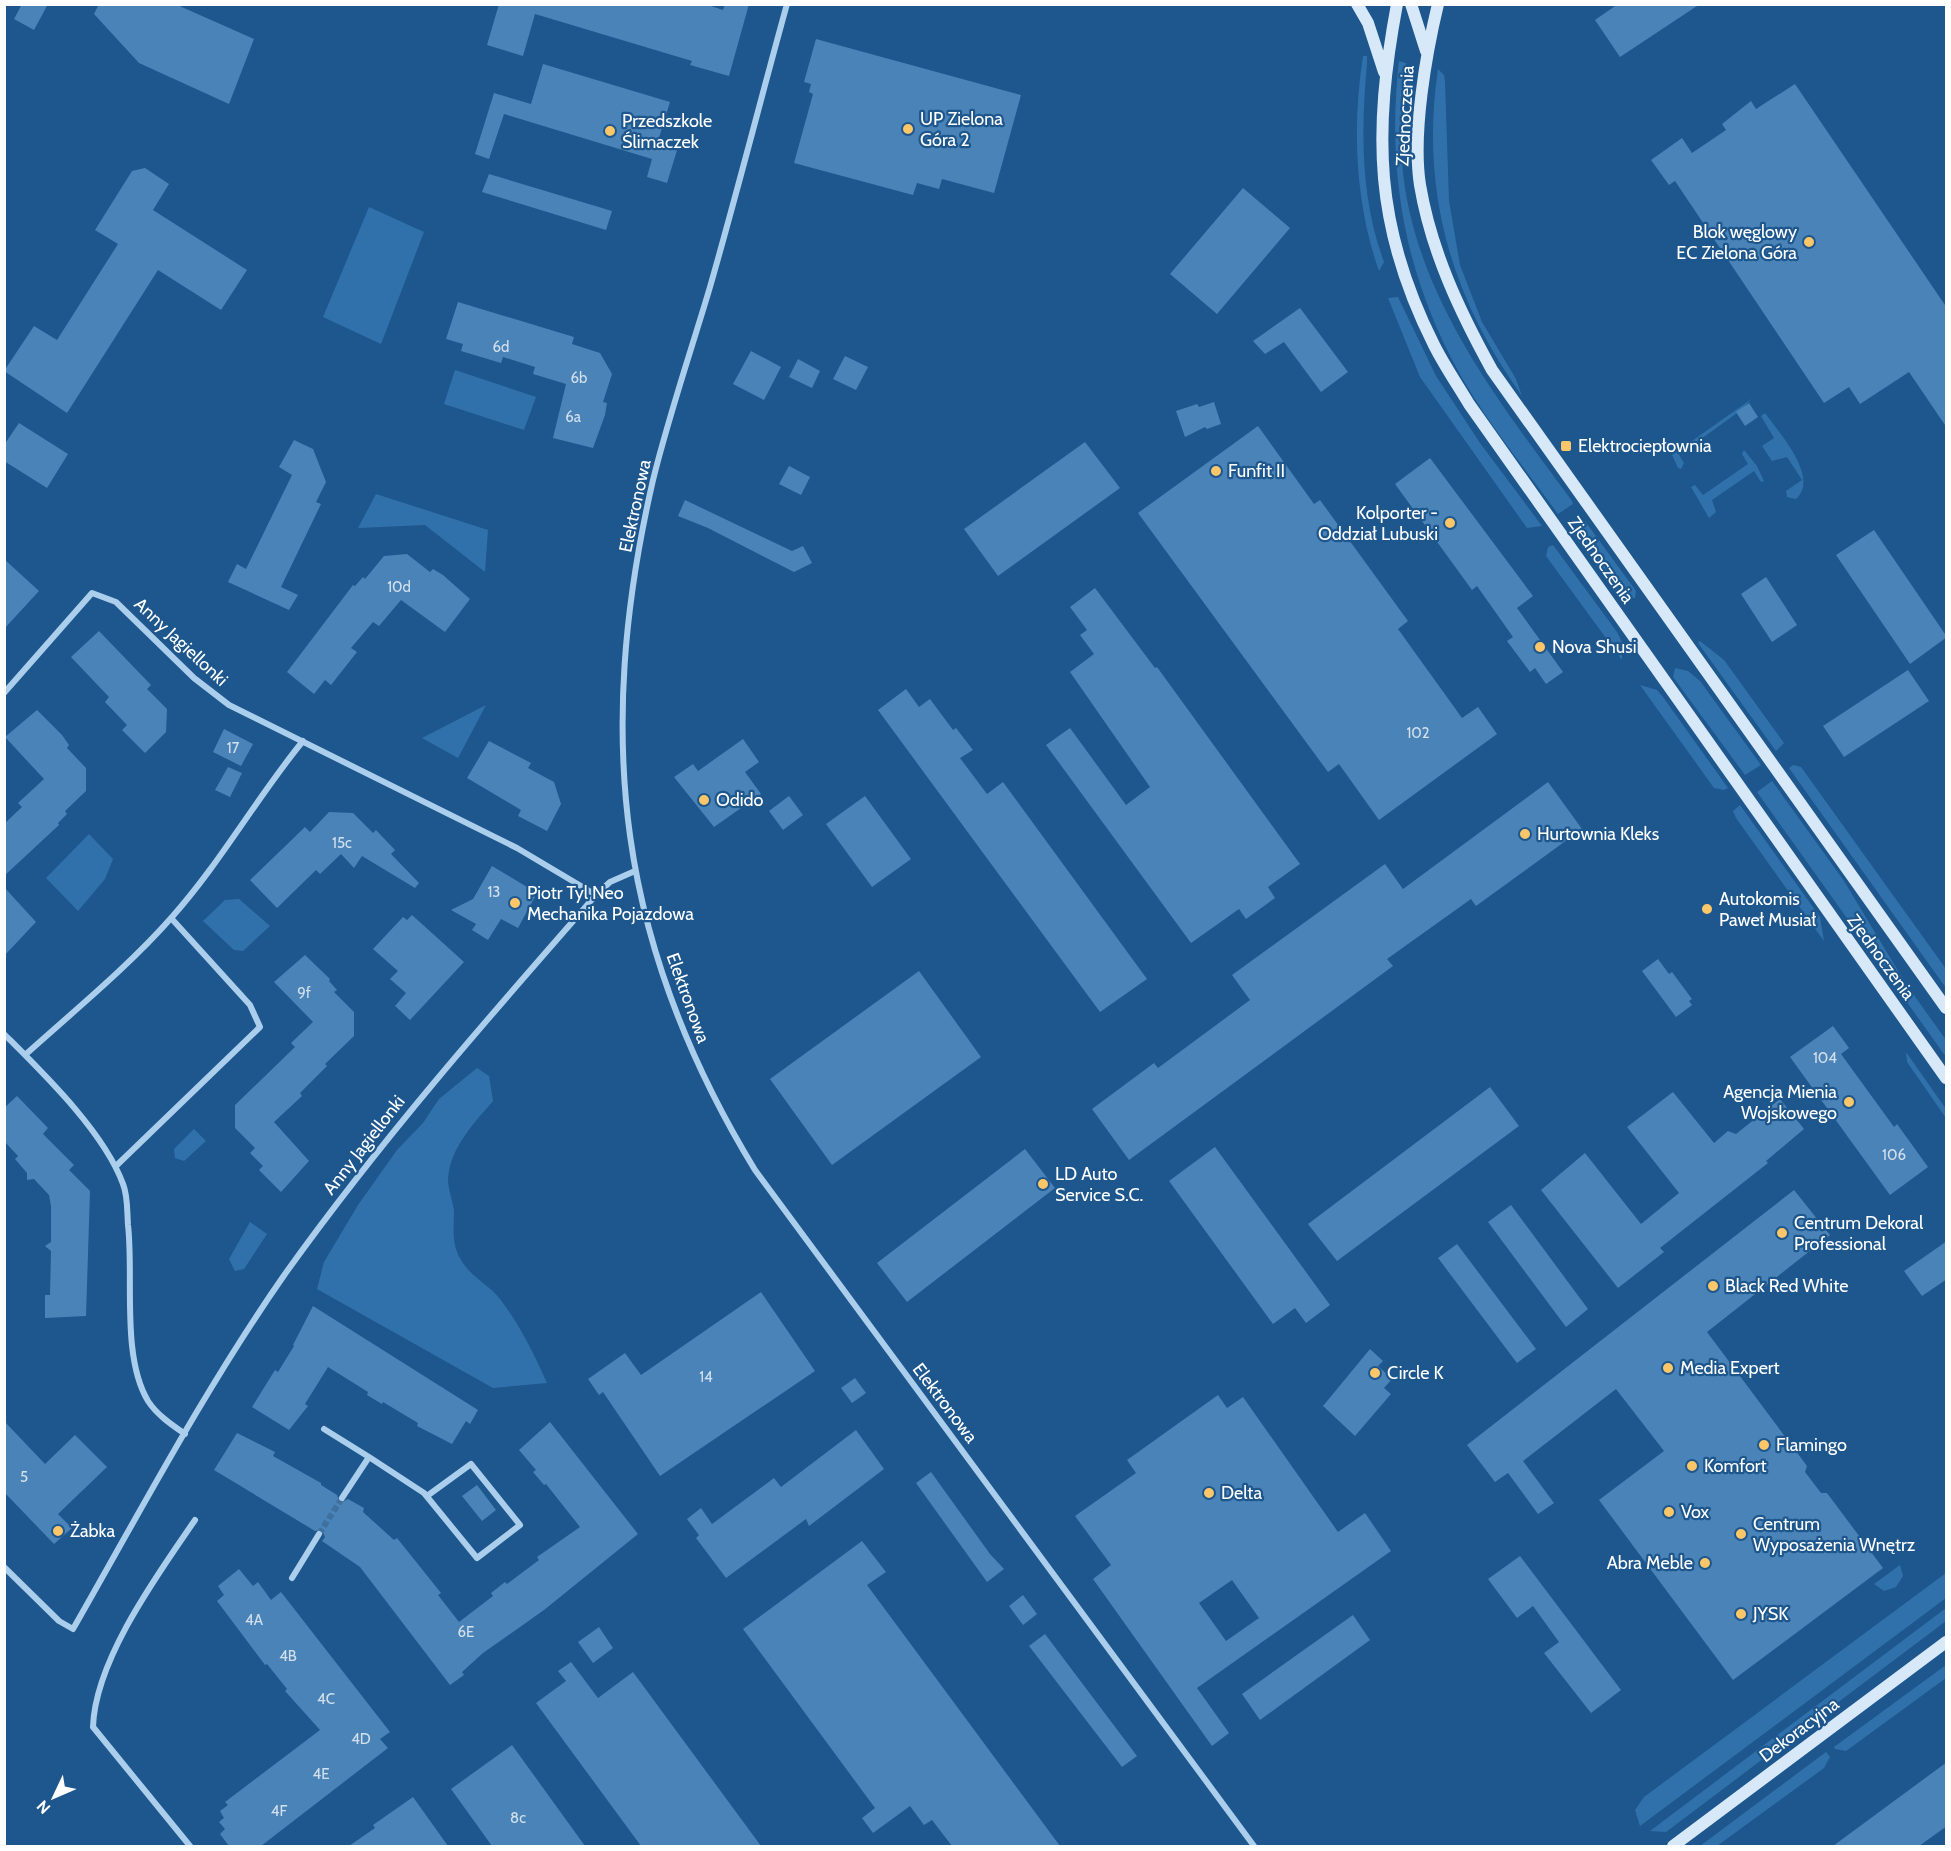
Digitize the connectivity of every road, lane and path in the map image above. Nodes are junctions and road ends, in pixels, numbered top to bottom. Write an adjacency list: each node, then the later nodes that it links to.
1 (787, 4): 10 (street, Elektronowa)
2 (1357, 4): 7 (main road)
3 (1397, 4): 7 (main road, Zjednoczenia)
4 (1411, 4): 6 (main road)
5 (1438, 4): 6 (main road, Zjednoczenia)
6 (1426, 52): 13 (main road, Zjednoczenia)
7 (1385, 73): 16 (main road, Zjednoczenia)
8 (4, 693): 9 (street, Anny Jagiellonki)
9 (303, 741): 11 (street, Anny Jagiellonki); 12 (street)
10 (635, 871): 11 (street, Anny Jagiellonki); 29 (street, Elektronowa)
11 (596, 895): 19 (street, Anny Jagiellonki)
12 (171, 918): 15 (street); 17 (street)
13 (1947, 1008)
14 (4, 1034): 15 (street)
15 (25, 1055): 17 (street)
16 (1947, 1078)
17 (116, 1166): 19 (street)
18 (324, 1429): 20 (street)
19 (185, 1434): 25 (street, Anny Jagiellonki)
20 (369, 1457): 21 (street); 22 (street)
21 (427, 1496): 21 (street)
22 (342, 1498)
23 (195, 1520): 28 (street)
24 (319, 1534): 26 (street)
25 (4, 1567)
26 (292, 1578)
27 (1947, 1642): 30 (main road, Dekoracyjna)
28 (190, 1846)
29 (1254, 1846)
30 (1673, 1846)

